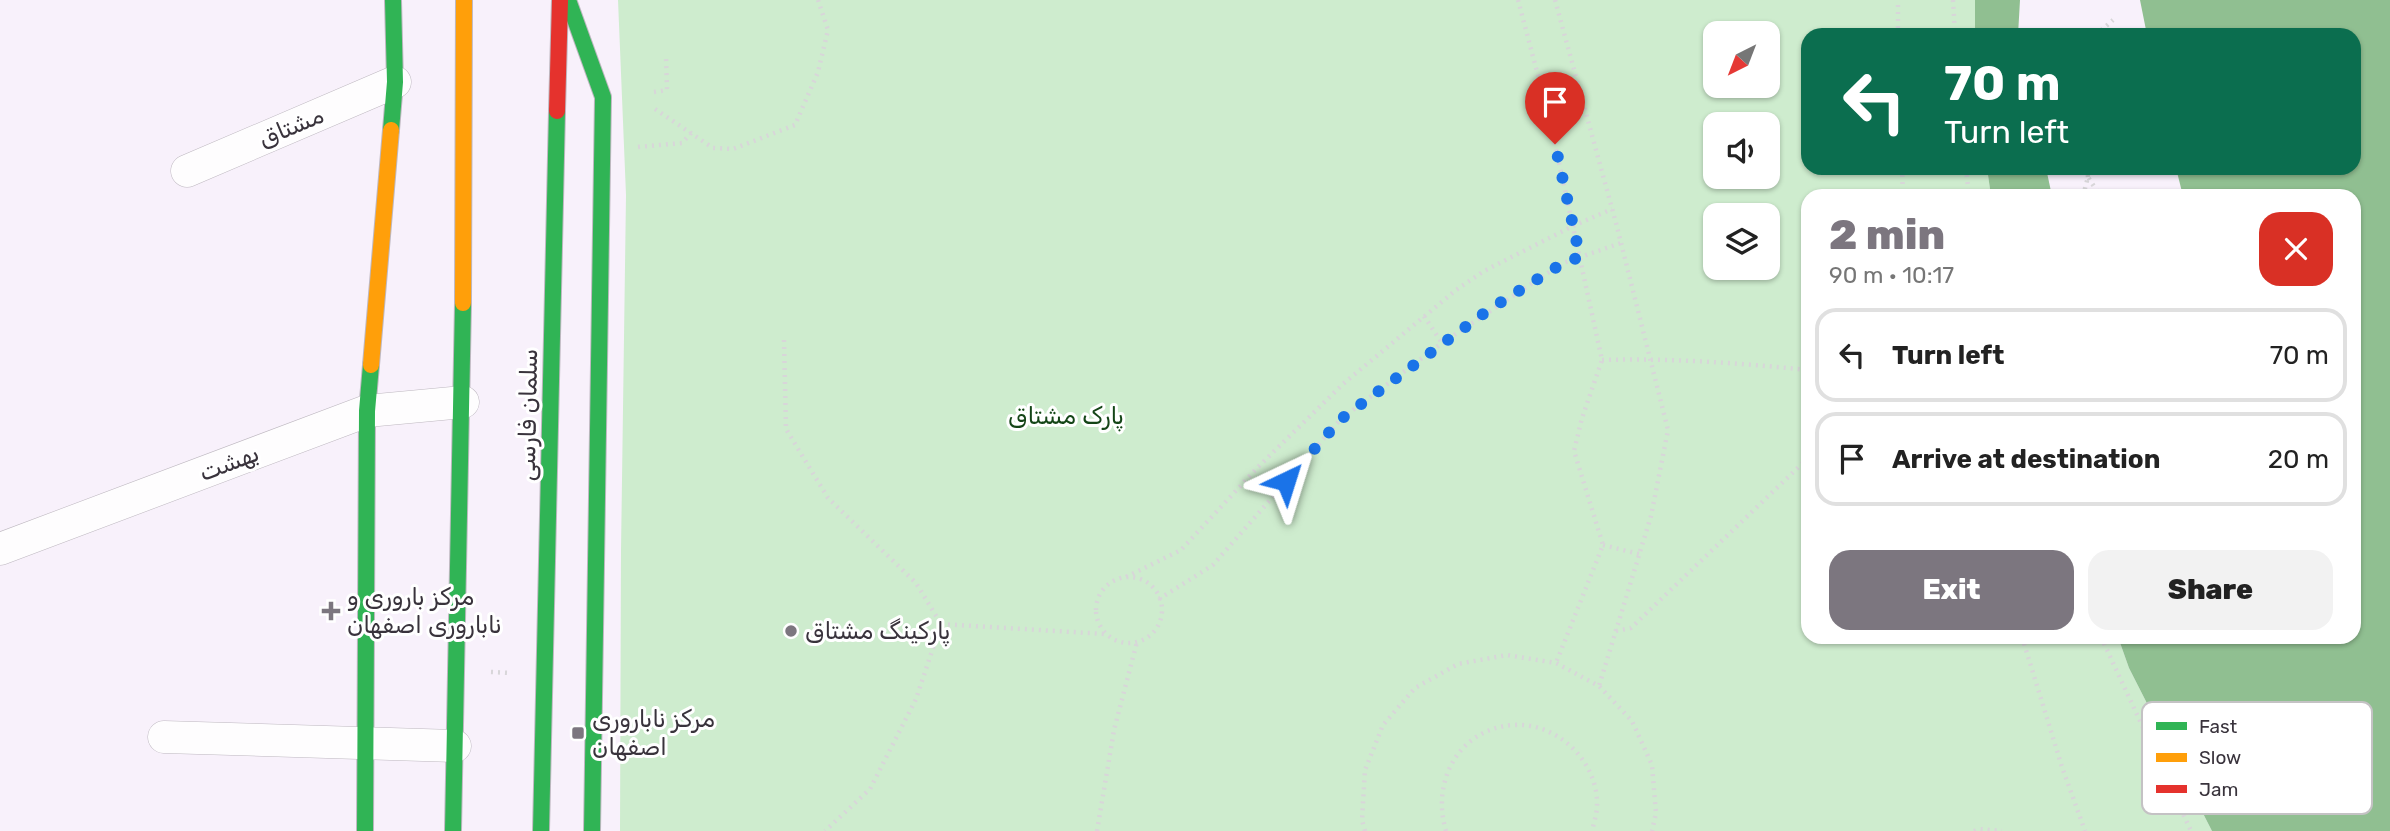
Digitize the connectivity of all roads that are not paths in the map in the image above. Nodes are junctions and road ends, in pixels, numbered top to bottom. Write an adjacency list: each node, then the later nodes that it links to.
1 (393, 0): 5 (main road)
2 (464, 0): 7 (main road)
3 (560, 0): 15 (main road, سلمان فارسی)
4 (568, 0): 16 (main road)
5 (395, 82): 6 (street, مشتاق); 8 (main road)
6 (187, 171)
7 (463, 402): 8 (street, بهشت); 12 (main road)
8 (367, 411): 9 (street, بهشت); 11 (main road)
9 (0, 549)
10 (164, 737): 11 (street)
11 (367, 743): 12 (street); 13 (main road)
12 (455, 746): 14 (main road)
13 (365, 831)
14 (453, 831)
15 (541, 831)
16 (592, 831)

